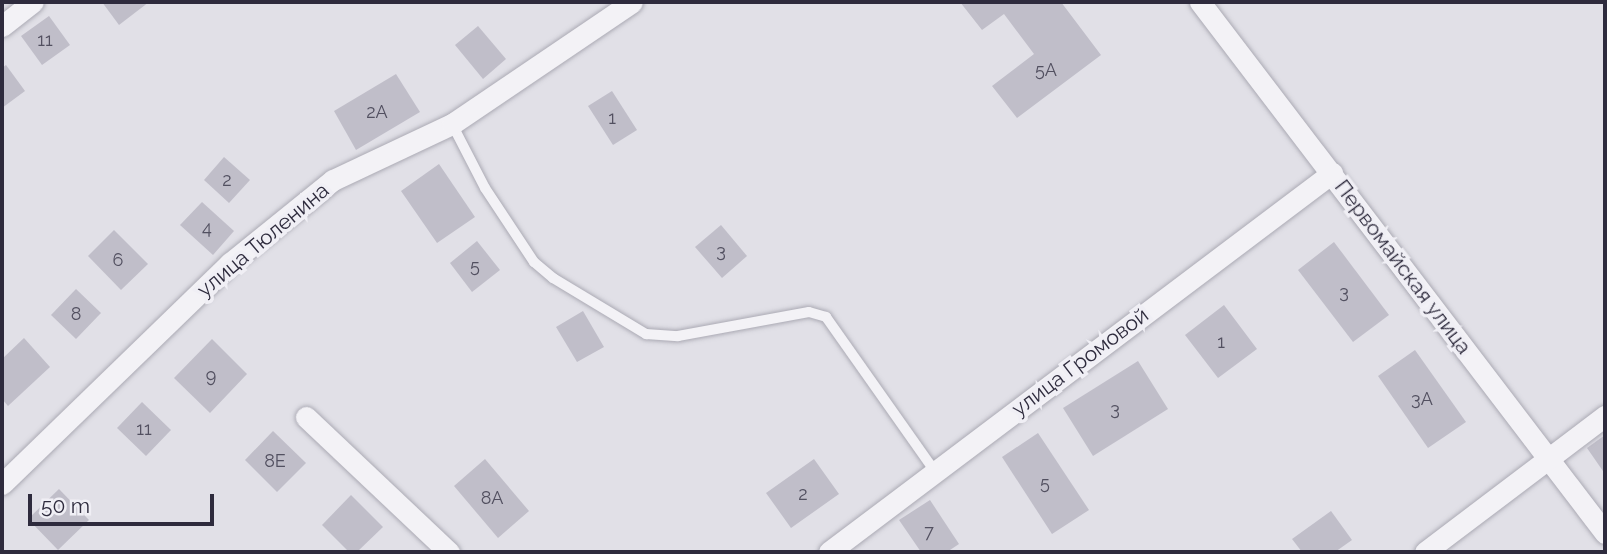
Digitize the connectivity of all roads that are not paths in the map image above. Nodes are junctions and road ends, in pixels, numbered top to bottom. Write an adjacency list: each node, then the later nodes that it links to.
1 (33, 2): 4 (street)
2 (632, 2): 5 (street, улица Тюленина)
3 (1200, 2): 6 (street, Первомайская улица)
4 (2, 26)
5 (452, 124): 10 (lane); 11 (street, улица Тюленина)
6 (1332, 173): 9 (street, Первомайская улица); 10 (street, улица Громовой)
7 (1605, 416): 9 (street)
8 (306, 417): 13 (street)
9 (1548, 457): 12 (street, Первомайская улица); 15 (street)
10 (934, 470): 14 (street, улица Громовой)
11 (2, 484)
12 (1605, 533)
13 (449, 552)
14 (829, 552)
15 (1426, 552)

